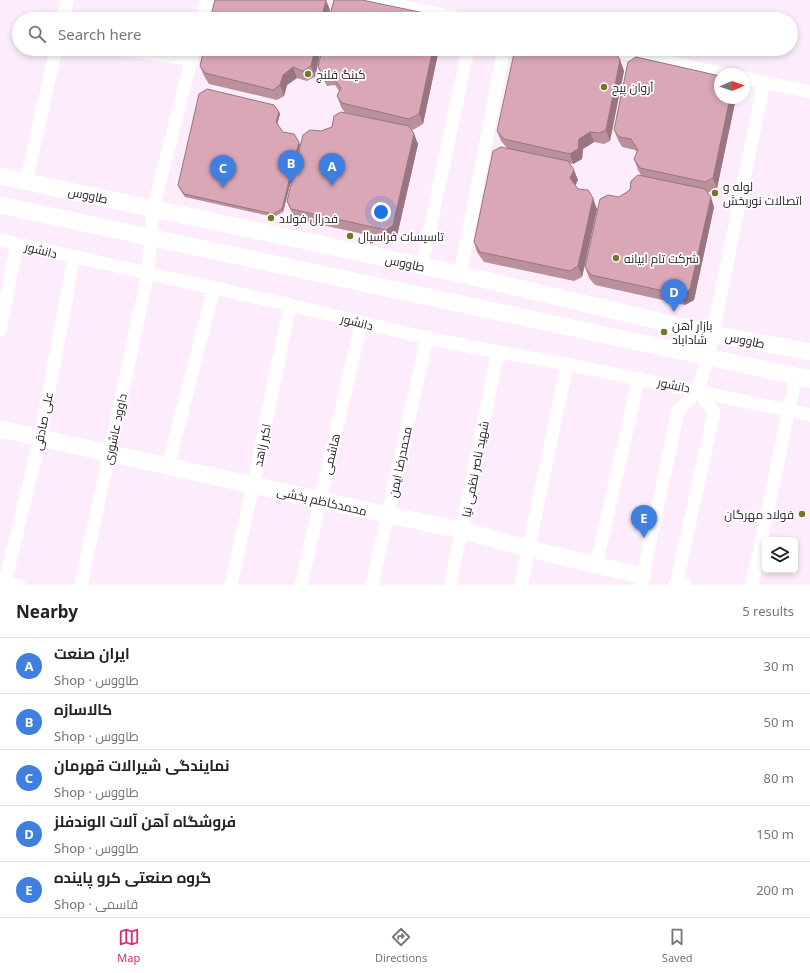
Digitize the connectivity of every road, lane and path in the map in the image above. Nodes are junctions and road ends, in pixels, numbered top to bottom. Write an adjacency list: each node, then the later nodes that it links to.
1 (67, 0): 4 (street)
2 (207, 0): 5 (street)
3 (372, 0): 6 (street)
4 (64, 12)
5 (204, 12)
6 (429, 12)
7 (54, 56): 17 (street)
8 (192, 56): 19 (street, داوود عاشوری)
9 (467, 56): 24 (street)
10 (503, 56): 26 (street)
11 (639, 56): 12 (street)
12 (714, 72)
13 (750, 79): 14 (street)
14 (764, 82): 15 (street); 31 (street)
15 (810, 92)
16 (0, 176): 17 (street, طاووس)
17 (26, 182): 19 (street, طاووس)
18 (0, 205): 20 (street, طاووس)
19 (153, 209): 20 (street, داوود عاشوری); 24 (street, طاووس)
20 (151, 237): 25 (street, داوود عاشوری); 35 (street, طاووس)
21 (0, 240): 22 (street, دانشور)
22 (17, 244): 23 (street, دانشور); 30 (street)
23 (74, 258): 25 (street, دانشور); 43 (street, علی صادقی)
24 (422, 266): 26 (street, طاووس)
25 (148, 273): 27 (street, دانشور); 44 (street, داوود عاشوری)
26 (460, 274): 31 (street, طاووس)
27 (214, 288): 28 (street, دانشور); 45 (street)
28 (290, 305): 29 (street, دانشور); 46 (street, اکبر زاهد)
29 (361, 323): 32 (street, دانشور); 47 (street, هاشمی)
30 (0, 330)
31 (713, 334): 34 (street, طاووس); 35 (street)
32 (427, 338): 33 (street, دانشور); 48 (street, محمدرضا ایمن)
33 (498, 352): 36 (street, دانشور); 49 (street, شهید ناصر نظمی نیا)
34 (810, 352)
35 (708, 357): 38 (street, طاووس); 39 (street)
36 (567, 364): 37 (street, دانشور); 50 (street)
37 (639, 378): 39 (street, دانشور); 51 (street)
38 (803, 378): 40 (street)
39 (698, 390): 40 (street, دانشور); 52 (street); 61 (street)
40 (789, 410): 41 (street, دانشور); 62 (street)
41 (810, 415)
42 (0, 429): 43 (street, محمدکاظم بخشی)
43 (40, 438): 44 (street, محمدکاظم بخشی); 53 (street, علی صادقی)
44 (110, 454): 45 (street, محمدکاظم بخشی); 55 (street, داوود عاشوری)
45 (168, 466): 46 (street, محمدکاظم بخشی)
46 (253, 486): 47 (street, محمدکاظم بخشی); 56 (street, اکبر زاهد)
47 (321, 500): 48 (street, محمدکاظم بخشی); 57 (street, هاشمی)
48 (388, 516): 49 (street, محمدکاظم بخشی); 58 (street, محمدرضا ایمن)
49 (462, 530): 50 (street, محمدکاظم بخشی); 59 (street, شهید ناصر نظمی نیا)
50 (529, 549): 51 (street, محمدکاظم بخشی); 60 (street)
51 (596, 565): 52 (street, محمدکاظم بخشی)
52 (642, 580)
53 (3, 581): 54 (street)
54 (19, 585)
55 (81, 585)
56 (231, 585)
57 (301, 585)
58 (372, 585)
59 (450, 585)
60 (521, 585)
61 (679, 585)
62 (752, 585)

